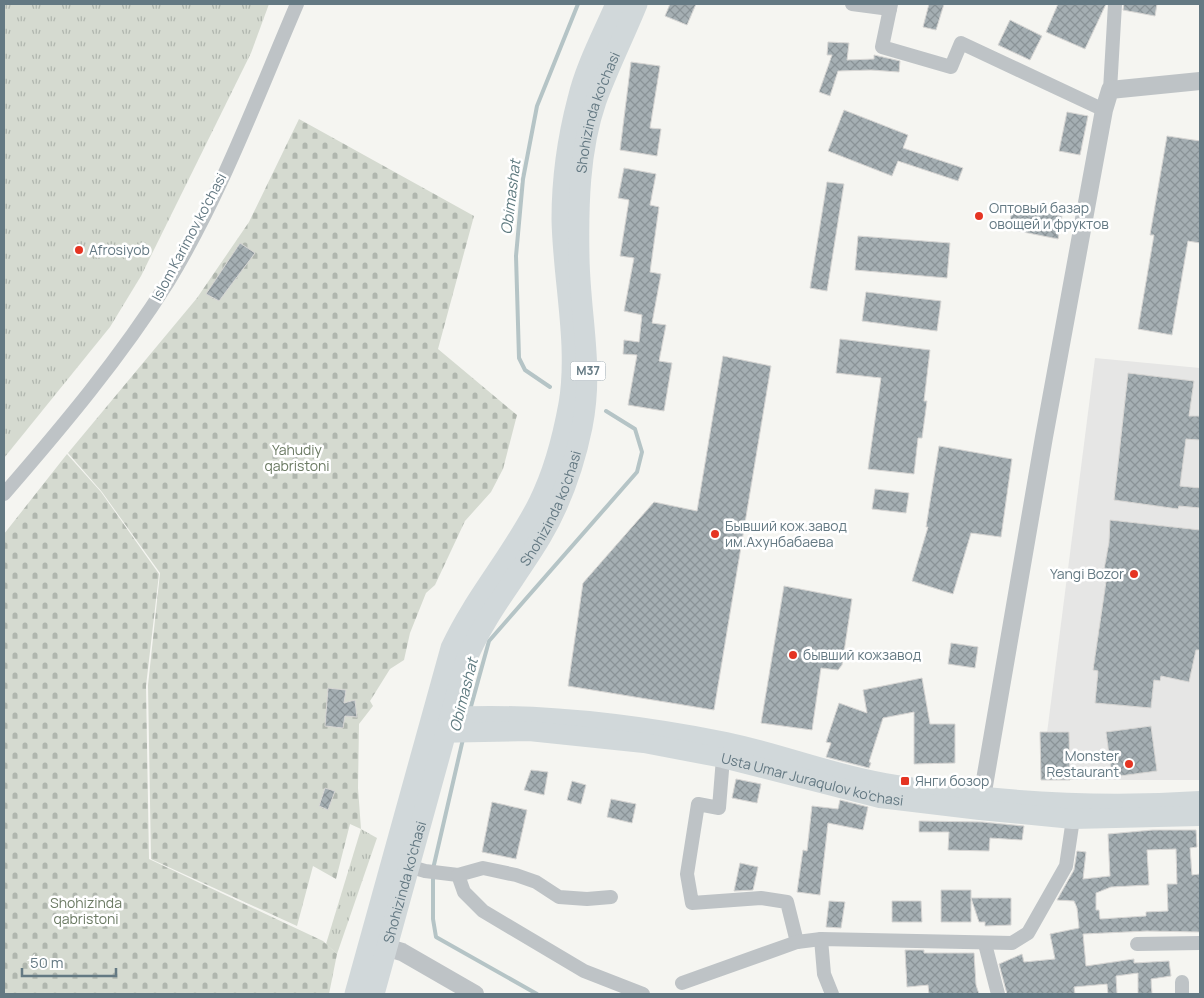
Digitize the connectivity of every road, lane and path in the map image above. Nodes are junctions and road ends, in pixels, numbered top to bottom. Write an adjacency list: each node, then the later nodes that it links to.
1 (297, 4): 10 (street, Islom Karimov ko'chasi)
2 (616, 4): 11 (main road, Shohizinda ko'chasi / M37)
3 (638, 4): 11 (main road, Shohizinda ko'chasi / M37)
4 (852, 4): 6 (street)
5 (1115, 4): 8 (street)
6 (890, 6): 9 (street)
7 (1200, 81): 8 (street)
8 (1110, 90): 9 (street)
9 (1104, 110): 13 (street)
10 (4, 494)
11 (438, 724): 12 (main road, Usta Umar Juraqulov ko'chasi); 13 (main road, Usta Umar Juraqulov ko'chasi); 17 (main road, Shohizinda ko'chasi); 25 (main road, Shohizinda ko'chasi)
12 (723, 758): 13 (main road, Usta Umar Juraqulov ko'chasi); 21 (street)
13 (981, 802): 14 (main road, Usta Umar Juraqulov ko'chasi); 16 (main road, Usta Umar Juraqulov ko'chasi)
14 (1200, 802)
15 (1200, 816): 16 (main road, Usta Umar Juraqulov ko'chasi)
16 (1073, 819): 23 (street)
17 (416, 868): 18 (street); 25 (main road, Shohizinda ko'chasi)
18 (454, 875): 19 (street); 30 (street)
19 (611, 897)
20 (820, 939): 21 (street); 23 (street); 31 (street)
21 (797, 942): 26 (street)
22 (1200, 943): 24 (street)
23 (985, 944): 32 (street)
24 (1137, 944)
25 (377, 945): 27 (main road, Shohizinda ko'chasi); 28 (main road, Shohizinda ko'chasi); 29 (street)
26 (682, 983)
27 (355, 994)
28 (374, 994)
29 (475, 994)
30 (643, 994)
31 (832, 994)
32 (998, 994)

